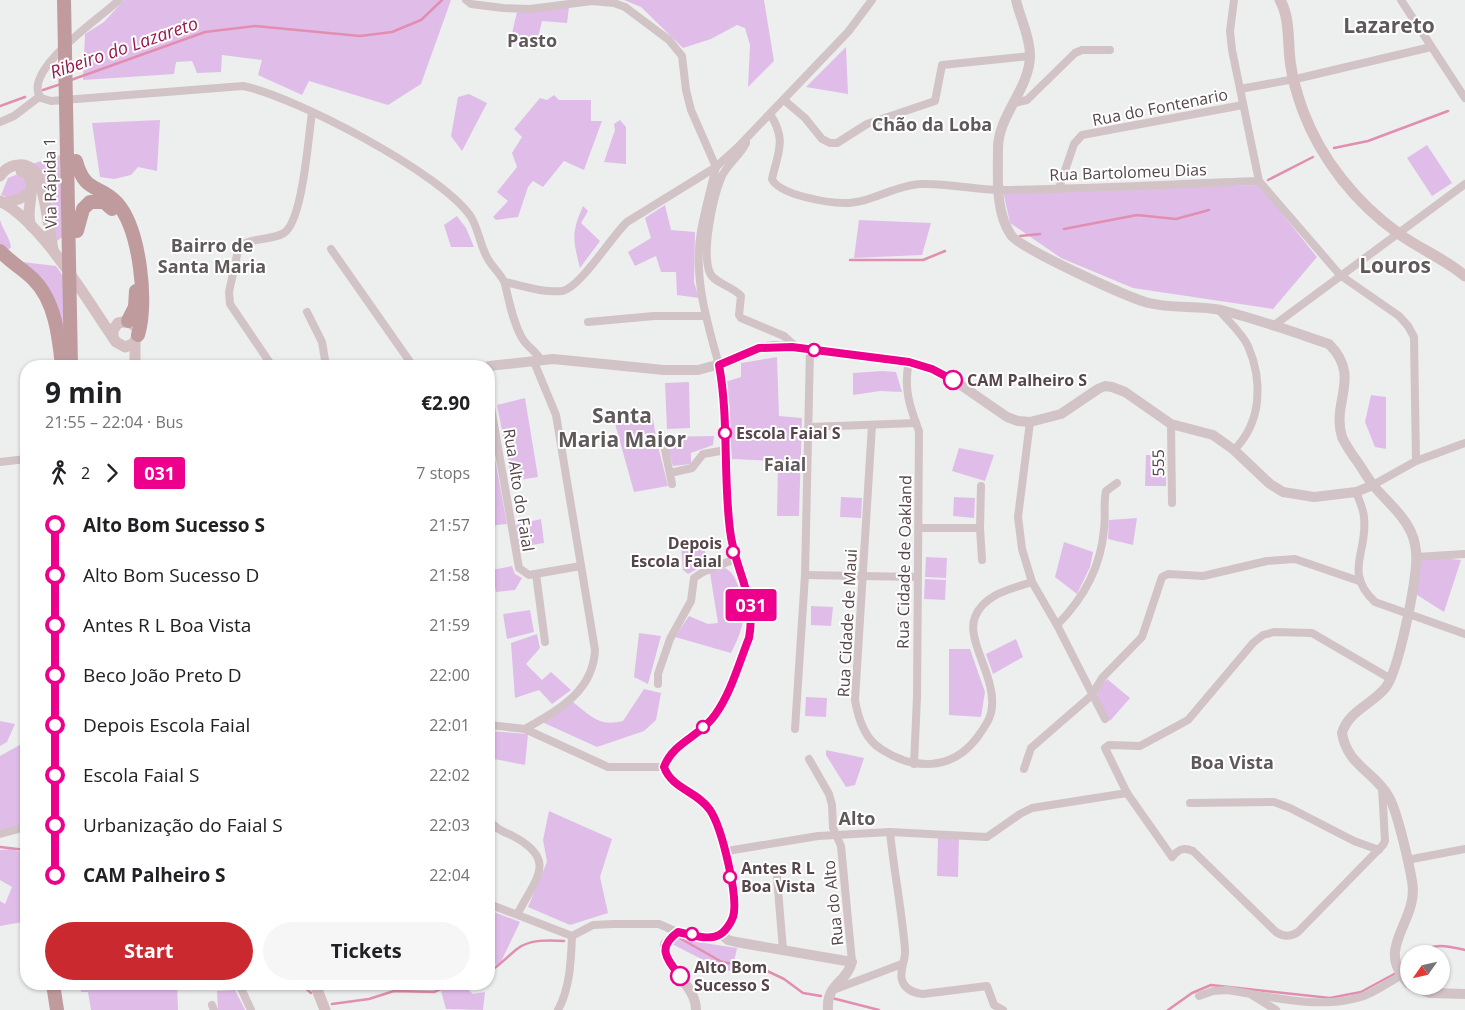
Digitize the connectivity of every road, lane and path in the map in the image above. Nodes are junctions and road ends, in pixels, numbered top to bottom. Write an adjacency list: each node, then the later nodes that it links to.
1 (64, 0): 24 (highway, Via Rápida 1)
2 (74, 0): 24 (highway, Via Rápida 1)
3 (118, 0): 15 (street)
4 (872, 0): 17 (street)
5 (1016, 0): 12 (street)
6 (1234, 0): 14 (street)
7 (1280, 0): 13 (main road)
8 (1401, 0): 10 (street)
9 (469, 2): 25 (street)
10 (1431, 47): 13 (street); 16 (street)
11 (1110, 50): 18 (street)
12 (1031, 56): 17 (street); 18 (street)
13 (1294, 79): 14 (street); 38 (main road)
14 (1240, 89): 19 (street)
15 (39, 97): 20 (street); 22 (street)
16 (1465, 98)
17 (784, 100): 21 (street)
18 (1014, 103): 31 (street)
19 (1242, 105): 28 (street); 30 (street, Rua do Fontenario)
20 (312, 113): 44 (street); 61 (street)
21 (770, 114): 23 (street); 31 (street, Rua Bartolomeu Dias)
22 (0, 122)
23 (751, 134): 25 (street); 54 (street)
24 (71, 160): 33 (highway); 37 (highway, Via Rápida 1)
25 (716, 167): 44 (street); 47 (street)
26 (0, 176): 35 (main road)
27 (0, 181): 32 (main road)
28 (1259, 181): 30 (street, Rua Bartolomeu Dias); 42 (street)
29 (1465, 184): 38 (street)
30 (1059, 188): 31 (street, Rua Bartolomeu Dias)
31 (999, 190): 45 (street)
32 (31, 192): 34 (main road); 36 (main road)
33 (106, 199): 37 (highway); 51 (highway)
34 (2, 202): 36 (main road)
35 (43, 204): 36 (main road); 40 (main road)
36 (28, 219): 40 (main road)
37 (75, 220): 52 (highway, Via Rápida 1); 52 (highway, Via Rápida 1)
38 (1398, 233): 42 (street); 43 (main road)
39 (331, 249): 63 (street)
40 (53, 251): 48 (main road)
41 (1, 254): 56 (highway)
42 (1340, 275): 50 (street); 79 (street)
43 (1465, 276)
44 (505, 282): 64 (street)
45 (1220, 310): 50 (street); 77 (street)
46 (307, 312): 62 (street)
47 (705, 316): 49 (street); 67 (street)
48 (99, 319): 51 (main road); 53 (main road)
49 (588, 322)
50 (1273, 326): 84 (street)
51 (132, 327): 53 (main road); 53 (main road); 60 (main road)
52 (74, 334): 57 (highway, Via Rápida 1); 58 (highway, Via Rápida 1)
53 (117, 342): 59 (main road)
54 (796, 347): 55 (street); 67 (street)
55 (810, 349): 65 (street); 73 (street)
56 (61, 360)
57 (71, 360)
58 (79, 360)
59 (129, 360)
60 (133, 360)
61 (268, 360)
62 (325, 360)
63 (409, 360)
64 (538, 361): 66 (street); 67 (street); 94 (street)
65 (909, 362): 68 (street); 69 (street, Rua Cidade de Oakland)
66 (495, 365)
67 (719, 365): 76 (street)
68 (1030, 422): 71 (street); 100 (street)
69 (916, 423): 70 (street); 88 (street, Rua Cidade de Oakland)
70 (872, 424): 73 (street); 97 (street, Rua Cidade de Maui)
71 (1172, 424): 77 (street); 87 (street, 555)
72 (495, 427): 95 (street, Rua Alto do Faial)
73 (809, 427): 96 (street)
74 (1465, 444): 79 (street)
75 (665, 450): 81 (street)
76 (726, 450): 81 (street); 92 (street)
77 (1234, 450): 86 (street)
78 (20, 460): 80 (street)
79 (1416, 461): 84 (street)
80 (0, 462)
81 (670, 473): 83 (street)
82 (1117, 483): 102 (street)
83 (672, 484)
84 (1373, 485): 86 (street); 91 (street)
85 (981, 486): 89 (street)
86 (1356, 492): 99 (street)
87 (1172, 503)
88 (919, 528): 89 (street); 98 (street, Rua Cidade de Oakland)
89 (980, 528): 93 (street)
90 (1465, 554): 91 (street)
91 (1416, 557): 101 (street)
92 (735, 560): 106 (street); 114 (street)
93 (982, 560)
94 (581, 566): 95 (street, Rua Alto do Faial); 110 (street)
95 (536, 574): 104 (street, Rua Alto do Faial)
96 (806, 575): 97 (street); 111 (street)
97 (862, 577): 98 (street); 113 (street, Rua Cidade de Maui)
98 (916, 577): 113 (street, Rua Cidade de Oakland)
99 (1359, 581): 101 (street); 107 (street)
100 (1032, 582): 102 (street); 113 (street, Rua Cidade de Maui)
101 (1407, 614): 103 (street); 105 (street)
102 (1057, 626): 107 (street)
103 (1465, 634)
104 (545, 642)
105 (1391, 679): 116 (street); 117 (street)
106 (658, 684)
107 (1092, 694): 108 (street); 115 (street)
108 (1105, 719)
109 (495, 726): 110 (street)
110 (525, 729): 114 (street)
111 (795, 730)
112 (809, 759): 123 (street, Rua do Alto)
113 (914, 764)
114 (664, 767): 126 (street)
115 (1024, 769)
116 (1382, 788): 125 (street); 127 (street)
117 (1127, 793): 121 (street); 125 (street)
118 (1190, 803): 125 (street)
119 (495, 827): 130 (street)
120 (20, 829): 122 (street)
121 (890, 832): 123 (street); 136 (street)
122 (0, 834)
123 (837, 836): 126 (street); 135 (street, Rua do Alto)
124 (1465, 849): 127 (street)
125 (1379, 850)
126 (727, 851): 132 (street)
127 (1407, 860): 137 (street)
128 (777, 876): 134 (street)
129 (495, 906): 130 (street)
130 (518, 913): 133 (street)
131 (678, 932): 132 (street); 133 (street); 153 (street)
132 (721, 934): 134 (street)
133 (572, 936): 152 (street)
134 (784, 950): 135 (street)
135 (852, 962): 143 (street)
136 (902, 964): 143 (street); 155 (street)
137 (1400, 970)
138 (1400, 976): 144 (street)
139 (55, 990): 148 (highway)
140 (64, 990): 149 (highway)
141 (242, 990): 150 (street)
142 (317, 990): 151 (main road)
143 (833, 990): 154 (street)
144 (1249, 993): 147 (street); 156 (street)
145 (1450, 994): 146 (street)
146 (1465, 994)
147 (1199, 996)
148 (57, 1010)
149 (66, 1010)
150 (251, 1010)
151 (325, 1010)
152 (558, 1010)
153 (696, 1010)
154 (828, 1010)
155 (1003, 1010)
156 (1276, 1010)

